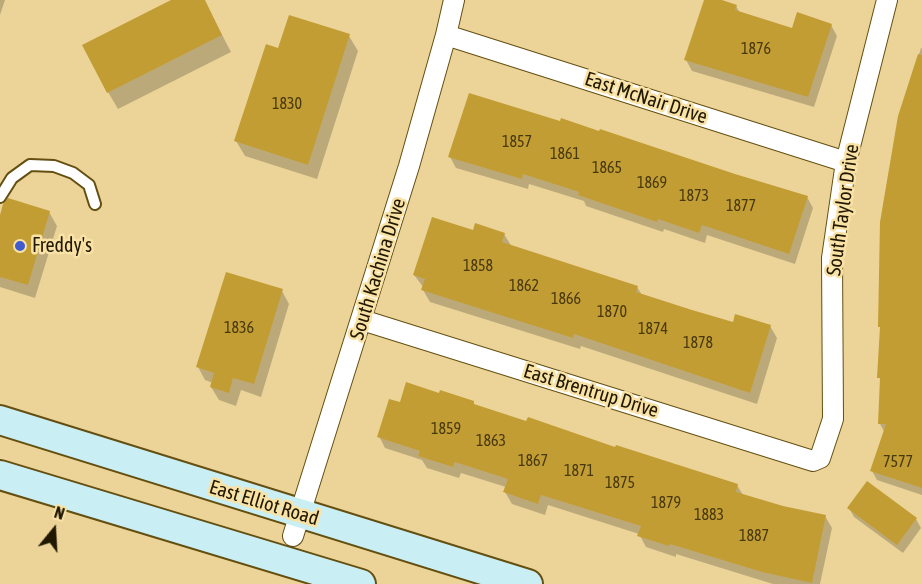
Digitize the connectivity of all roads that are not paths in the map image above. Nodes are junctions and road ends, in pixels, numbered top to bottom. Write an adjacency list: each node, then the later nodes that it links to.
1 (454, 0): 3 (street, South Kachina Drive)
2 (887, 0): 4 (street, South Taylor Drive)
3 (446, 35): 4 (street, East McNair Drive); 7 (street, South Kachina Drive)
4 (846, 162): 9 (street, South Taylor Drive)
5 (0, 197): 6 (lane)
6 (95, 204)
7 (362, 320): 9 (street, East Brentrup Drive); 11 (street, South Kachina Drive)
8 (0, 420): 11 (main road, East Elliot Road)
9 (820, 458)
10 (0, 475): 12 (main road)
11 (297, 525): 13 (main road, East Elliot Road)
12 (361, 584)
13 (528, 584)

